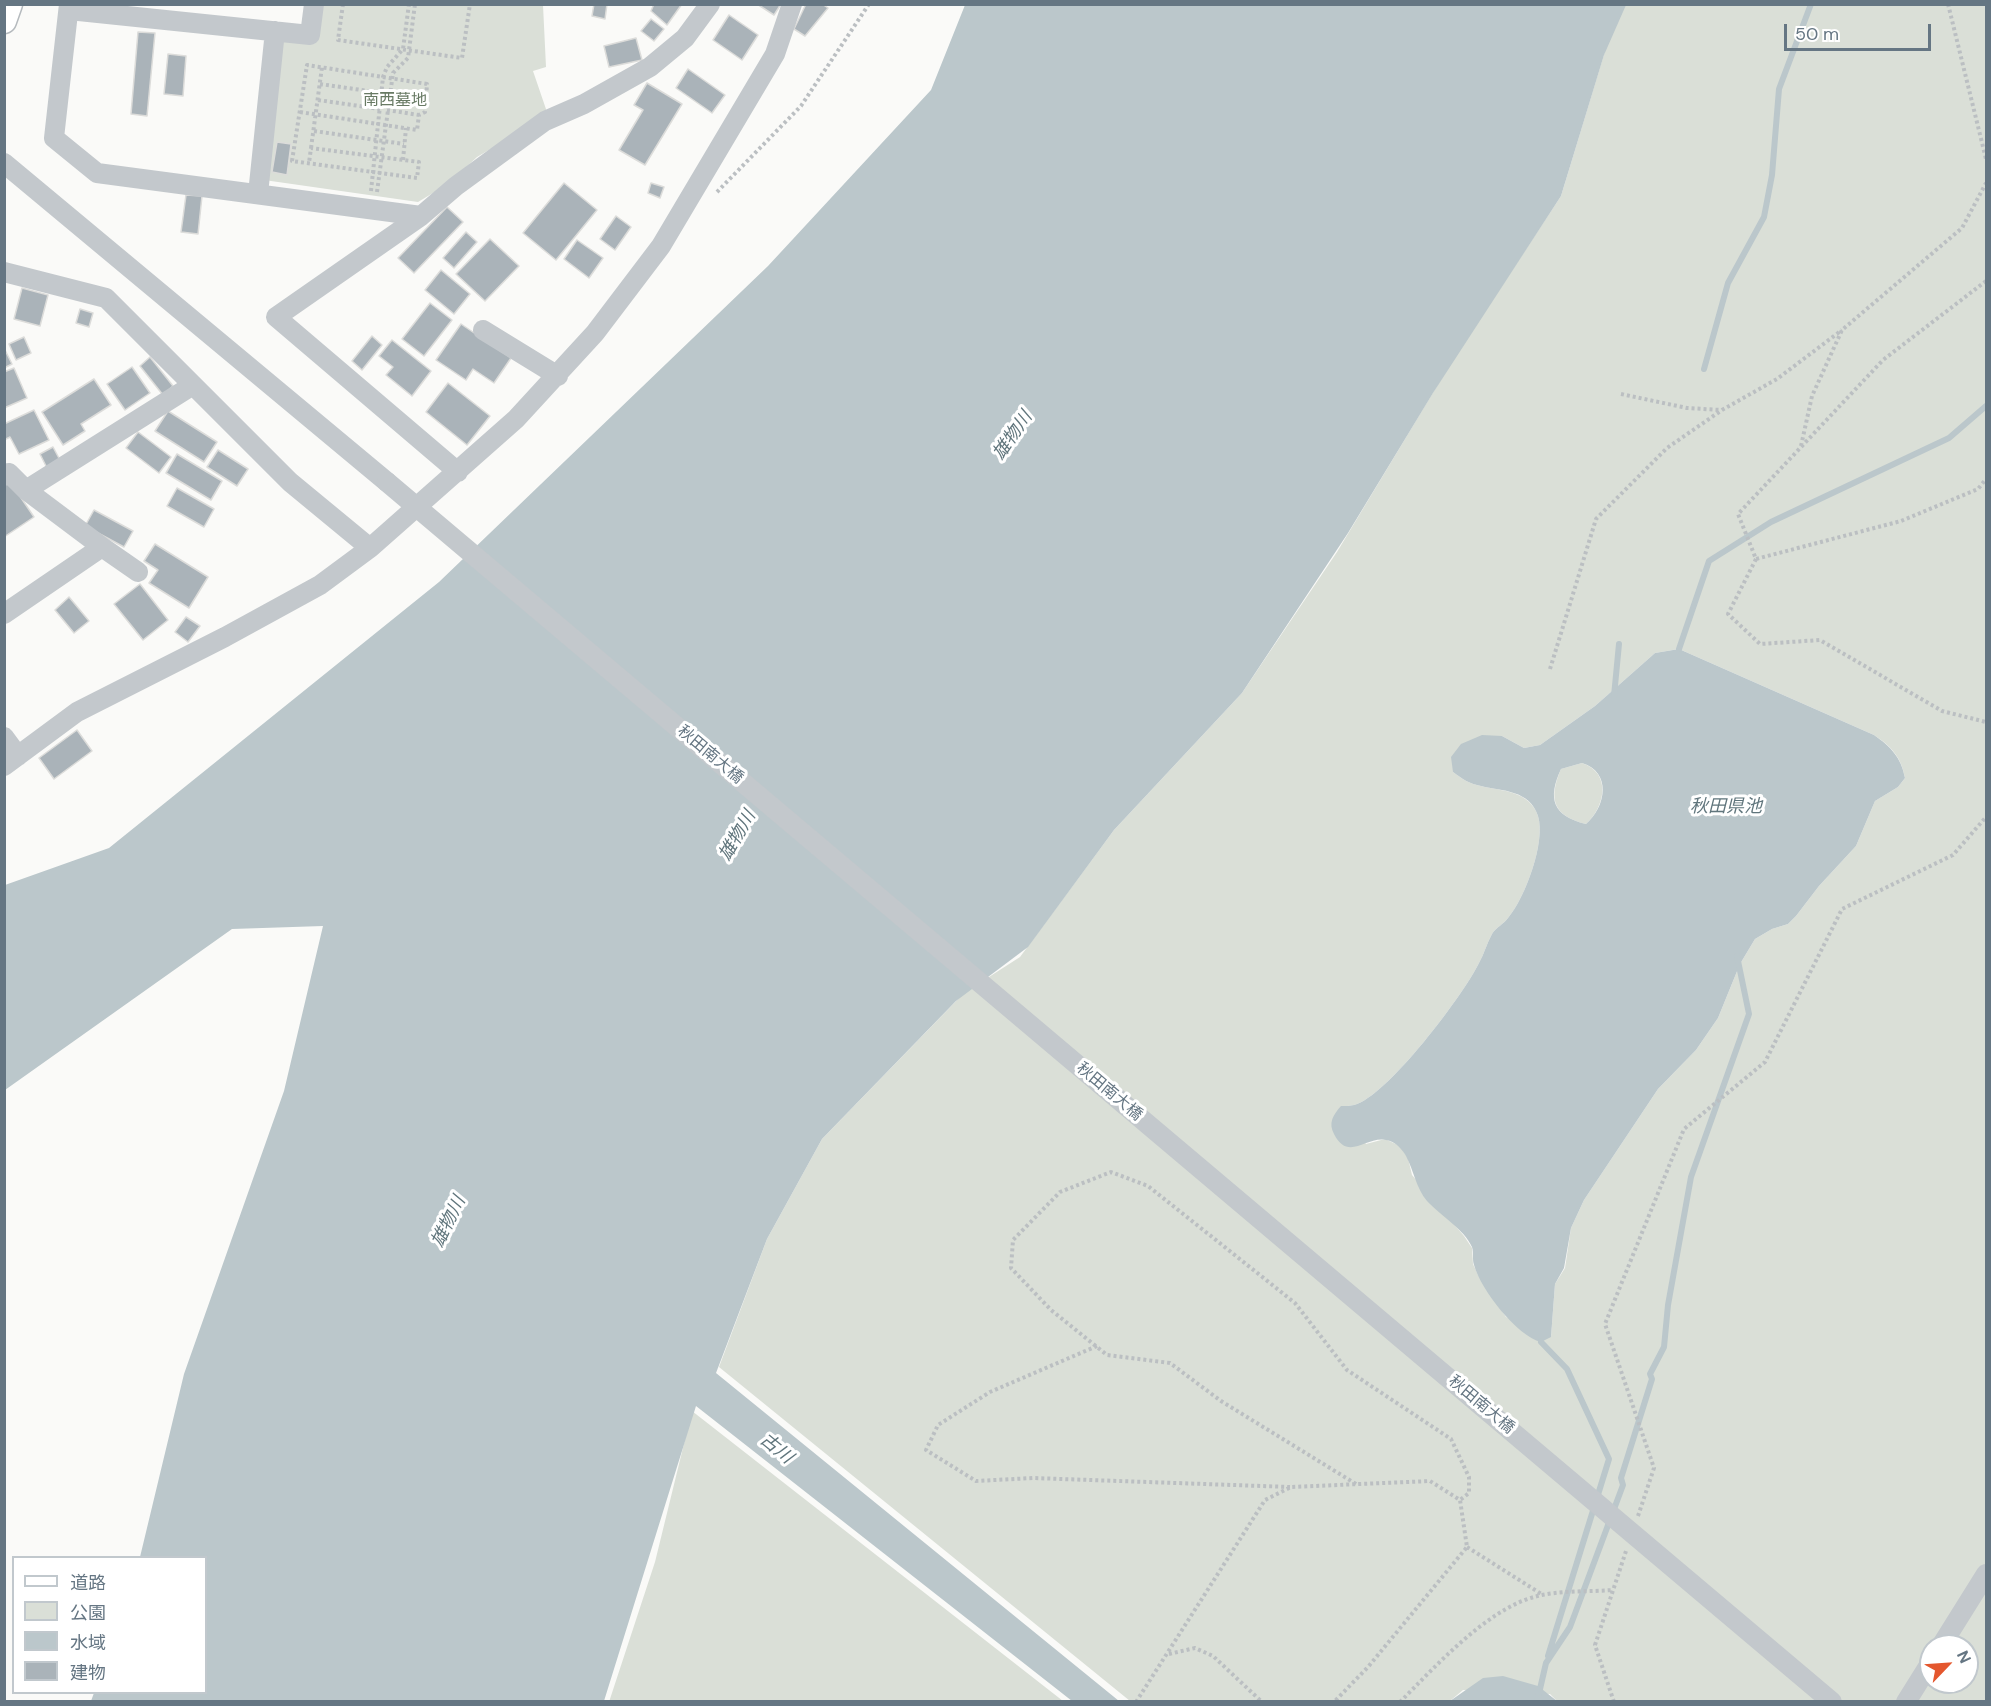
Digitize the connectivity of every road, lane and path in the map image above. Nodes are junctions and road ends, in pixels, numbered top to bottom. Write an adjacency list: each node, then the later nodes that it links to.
1 (10, 4): 12 (main road)
2 (314, 4): 13 (street)
3 (343, 4): 14 (path)
4 (409, 4): 14 (path)
5 (415, 4): 15 (path)
6 (470, 4): 15 (path)
7 (710, 4): 50 (street)
8 (792, 4): 55 (street)
9 (869, 4): 49 (path)
10 (1948, 4): 39 (path)
11 (69, 7): 13 (street); 46 (street)
12 (4, 21)
13 (275, 31): 46 (street)
14 (403, 50): 15 (path); 17 (path)
15 (409, 50): 18 (path)
16 (322, 67): 17 (path); 19 (path); 26 (path)
17 (383, 77): 18 (path); 20 (path)
18 (392, 78): 21 (path); 22 (path)
19 (320, 84): 20 (path); 23 (path)
20 (382, 93): 24 (path)
21 (390, 94): 22 (path); 25 (path)
22 (426, 99): 28 (path)
23 (318, 100): 24 (path); 27 (path)
24 (380, 109): 29 (path)
25 (387, 110): 28 (path); 30 (path)
26 (300, 112): 27 (path); 42 (path)
27 (316, 114): 29 (path); 32 (path)
28 (419, 115): 31 (path)
29 (378, 124): 30 (path); 33 (path)
30 (385, 125): 31 (path); 34 (path)
31 (406, 128): 35 (path)
32 (314, 131): 33 (path); 36 (path)
33 (376, 139): 34 (path); 37 (path)
34 (383, 141): 35 (path); 38 (path)
35 (404, 144): 40 (path)
36 (311, 148): 37 (path); 42 (path)
37 (373, 156): 38 (path); 43 (path)
38 (381, 157): 40 (path); 44 (path)
39 (1986, 159)
40 (403, 160): 44 (path)
41 (4, 163): 92 (street, 秋田南大橋, bridge)
42 (309, 163): 43 (path)
43 (371, 172): 44 (path); 47 (path)
44 (379, 173): 48 (path)
45 (1986, 183): 54 (path)
46 (258, 194): 50 (street)
47 (370, 195)
48 (377, 196)
49 (709, 200)
50 (422, 216): 61 (street)
51 (4, 272): 56 (street)
52 (1986, 281): 59 (path)
53 (483, 330): 55 (street)
54 (1842, 330): 58 (path); 59 (path)
55 (558, 376): 61 (street)
56 (193, 385): 63 (street); 65 (street)
57 (1621, 394): 58 (path)
58 (1722, 410): 69 (path)
59 (1801, 447): 66 (path)
60 (6, 470): 63 (street)
61 (458, 472): 65 (street)
62 (1986, 478): 66 (path)
63 (26, 490): 64 (street)
64 (102, 547): 67 (street); 68 (street)
65 (370, 548): 72 (street)
66 (1756, 560): 70 (path)
67 (138, 572)
68 (4, 614)
69 (1550, 669)
70 (1986, 722)
71 (4, 737): 72 (street)
72 (11, 761)
73 (1986, 817): 78 (path)
74 (1097, 1346): 75 (path); 76 (path); 77 (path)
75 (1356, 1484): 76 (path); 77 (path)
76 (1291, 1487): 85 (path)
77 (1460, 1500): 80 (path)
78 (1636, 1523)
79 (1628, 1545): 82 (path)
80 (1467, 1547): 83 (path); 89 (path)
81 (1986, 1574): 84 (street)
82 (1613, 1590): 83 (path); 91 (path)
83 (1543, 1595): 90 (path)
84 (1948, 1634)
85 (1168, 1654): 87 (path); 88 (path)
86 (1919, 1681): 93 (street)
87 (1136, 1701)
88 (1262, 1701)
89 (1334, 1701)
90 (1400, 1701)
91 (1614, 1701)
92 (1832, 1701)
93 (1906, 1701)

